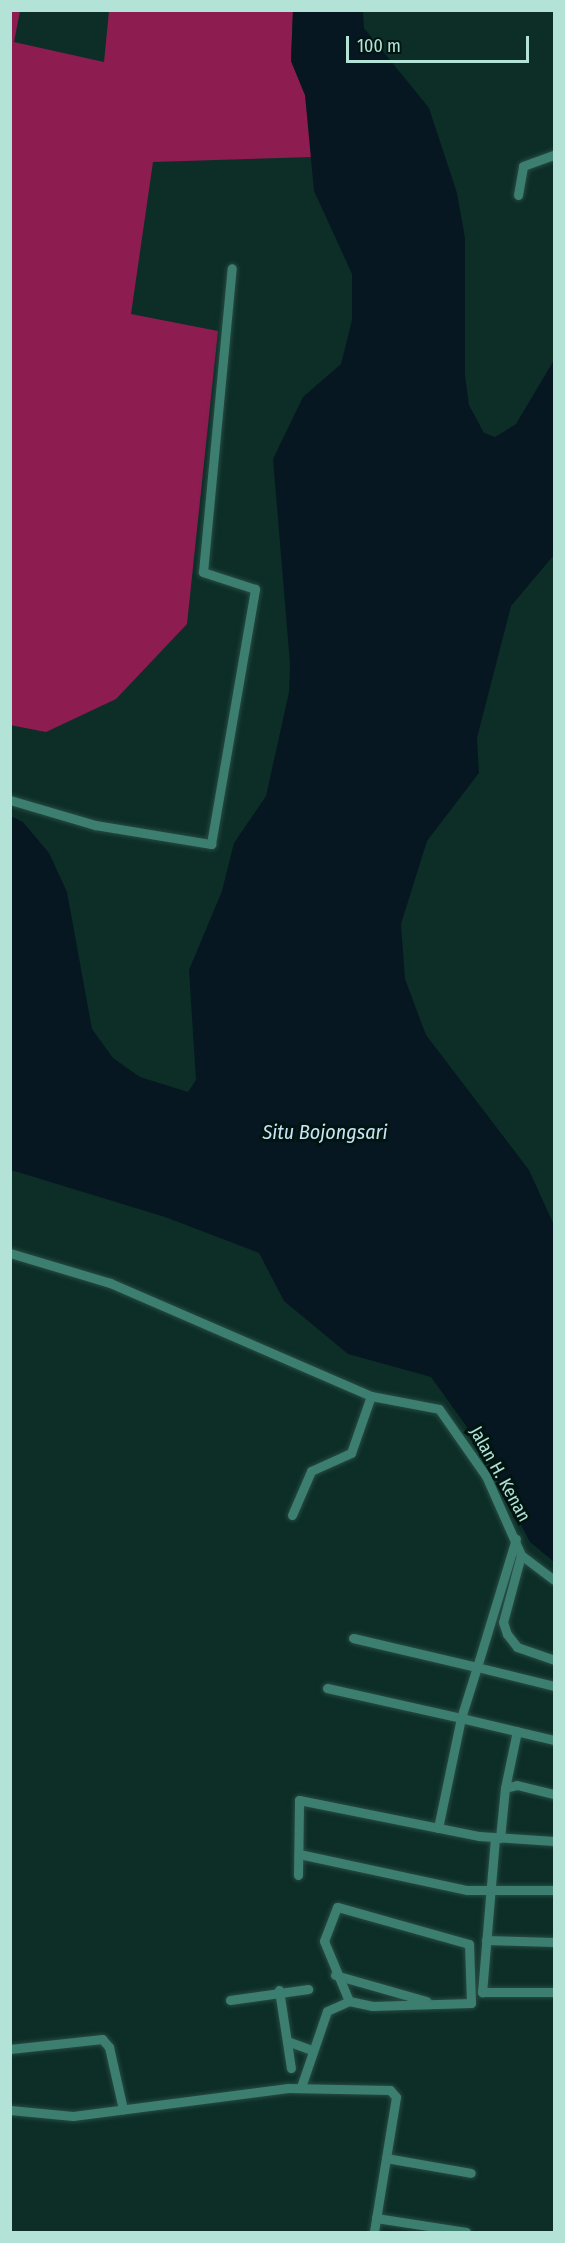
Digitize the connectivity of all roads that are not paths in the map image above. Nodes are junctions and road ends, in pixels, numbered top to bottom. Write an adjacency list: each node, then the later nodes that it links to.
1 (555, 155): 2 (street)
2 (518, 195)
3 (232, 268): 4 (street)
4 (10, 800)
5 (10, 1253): 6 (street)
6 (371, 1396): 7 (street); 8 (street, Jalan H. Kenan)
7 (292, 1515)
8 (516, 1539): 9 (street, Jalan H. Kenan); 13 (street)
9 (521, 1555): 10 (street); 12 (street)
10 (555, 1580)
11 (353, 1638): 13 (street)
12 (555, 1660)
13 (477, 1667): 14 (street); 16 (street)
14 (555, 1686)
15 (327, 1688): 16 (street)
16 (461, 1718): 17 (street); 21 (street)
17 (517, 1731): 18 (street); 19 (street)
18 (555, 1740)
19 (505, 1788): 20 (street); 22 (street)
20 (555, 1794)
21 (438, 1828): 22 (street); 24 (street)
22 (497, 1838): 23 (street); 26 (street)
23 (555, 1841)
24 (299, 1854): 25 (street); 26 (street)
25 (298, 1875)
26 (491, 1889): 27 (street); 28 (street)
27 (555, 1890)
28 (486, 1940): 29 (street); 33 (street)
29 (555, 1942)
30 (335, 1976): 35 (street); 36 (street); 36 (street)
31 (308, 1989): 32 (street)
32 (279, 1990): 34 (street); 37 (street)
33 (555, 1992)
34 (230, 2000)
35 (345, 2002): 36 (street); 39 (street)
36 (434, 2003)
37 (287, 2041): 39 (street); 40 (street)
38 (10, 2049): 42 (street)
39 (312, 2050): 41 (street)
40 (291, 2068)
41 (301, 2087): 42 (street); 44 (street)
42 (123, 2109): 43 (street)
43 (10, 2110)
44 (386, 2158): 45 (street); 46 (street)
45 (471, 2174)
46 (376, 2218): 47 (street); 48 (street)
47 (374, 2232)
48 (466, 2232)

